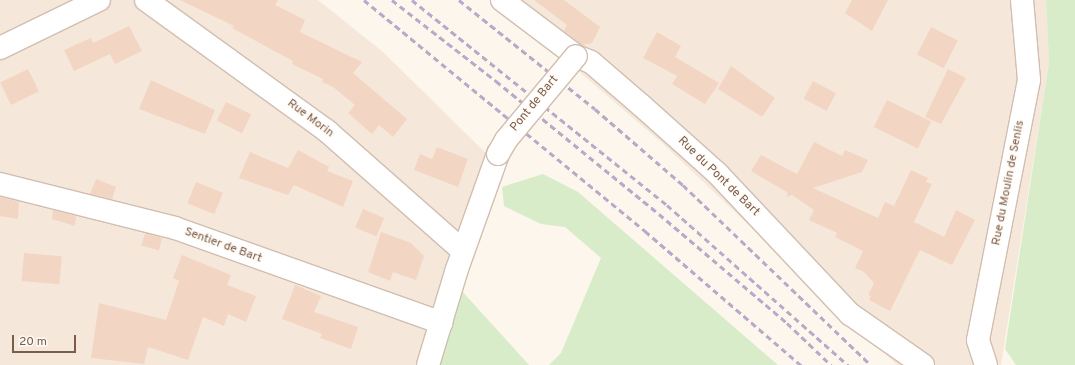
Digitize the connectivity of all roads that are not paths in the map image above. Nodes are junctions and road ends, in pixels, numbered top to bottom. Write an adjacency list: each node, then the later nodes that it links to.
1 (98, 0): 5 (street)
2 (146, 0): 8 (street, Rue Morin)
3 (502, 0): 6 (street, Rue du Pont de Bart)
4 (1022, 0): 12 (street, Rue du Moulin de Senlis)
5 (0, 48)
6 (576, 56): 8 (street, Pont de Bart, bridge); 11 (street, Rue du Pont de Bart)
7 (0, 184): 9 (street, Sentier de Bart)
8 (463, 251): 9 (street)
9 (442, 322): 10 (street)
10 (428, 365)
11 (923, 365)
12 (986, 365)

